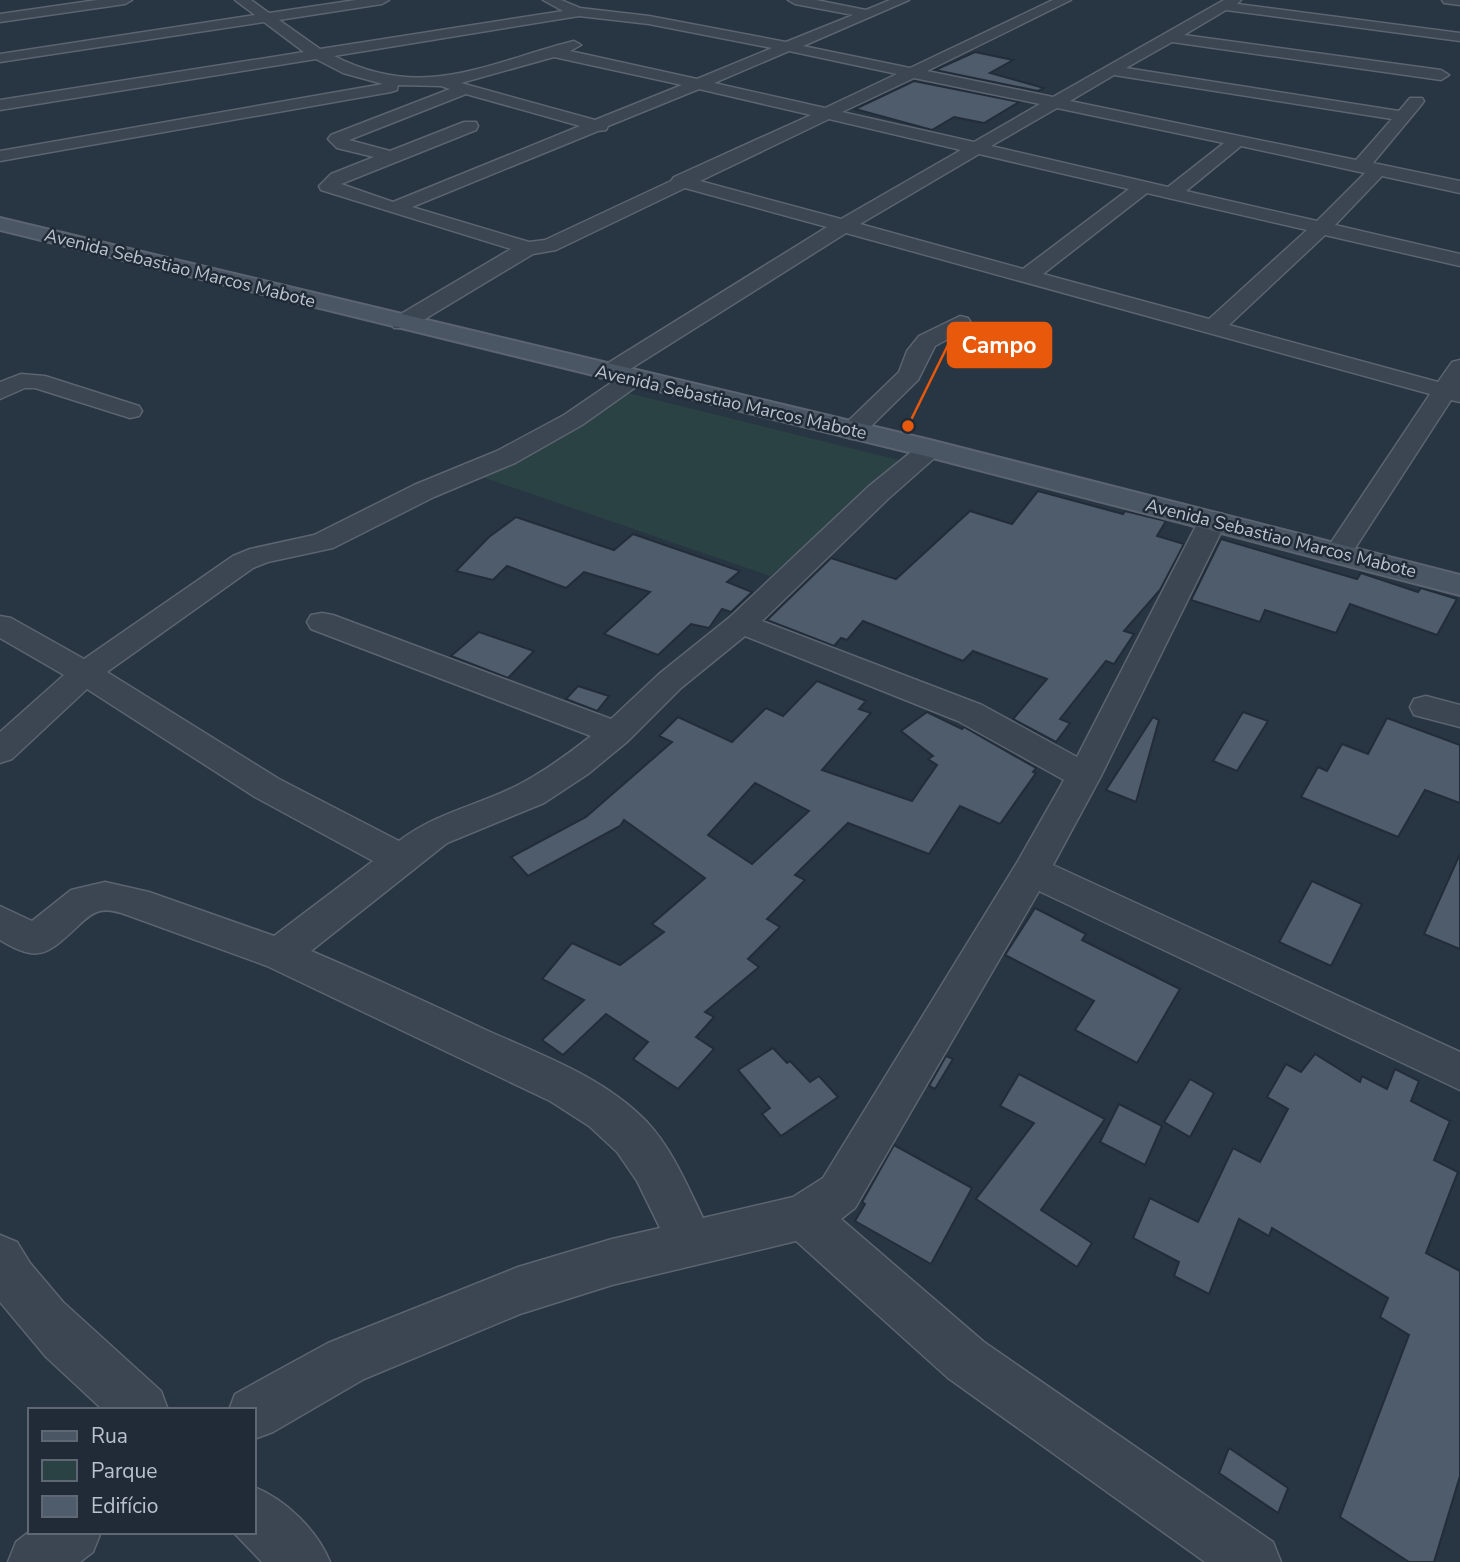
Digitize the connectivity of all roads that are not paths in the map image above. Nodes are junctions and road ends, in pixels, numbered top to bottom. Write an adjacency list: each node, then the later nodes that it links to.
1 (125, 0): 15 (street)
2 (242, 0): 13 (street)
3 (382, 0): 13 (street)
4 (550, 0): 11 (street)
5 (795, 0): 12 (street)
6 (902, 0): 12 (street)
7 (1064, 0): 24 (street)
8 (1448, 0): 9 (street)
9 (1460, 1)
10 (1229, 3): 16 (street); 17 (street)
11 (577, 12): 14 (street); 14 (street); 21 (street)
12 (867, 14): 19 (street)
13 (268, 17): 21 (street); 22 (street)
14 (623, 17): 19 (street)
15 (0, 18)
16 (1170, 37): 23 (street); 32 (street)
17 (1460, 37)
18 (585, 41): 20 (street)
19 (789, 47): 24 (street); 27 (street)
20 (553, 52): 26 (street); 27 (street)
21 (316, 53): 25 (street); 30 (street)
22 (0, 58)
23 (1111, 70): 29 (street); 32 (street)
24 (915, 73): 29 (street); 31 (street)
25 (415, 83): 26 (street); 37 (street)
26 (443, 83): 28 (street)
27 (700, 84): 31 (street); 34 (street)
28 (466, 89): 34 (street); 38 (street)
29 (1056, 103): 35 (street); 36 (street)
30 (0, 105)
31 (829, 114): 36 (street); 40 (street)
32 (1402, 116): 39 (street)
33 (470, 126): 38 (street)
34 (600, 126): 44 (street)
35 (1237, 141): 39 (street); 43 (street)
36 (978, 149): 41 (street); 46 (street)
37 (0, 156)
38 (392, 157): 44 (street)
39 (1368, 169): 42 (street); 47 (street)
40 (680, 181): 46 (street); 48 (street)
41 (1143, 187): 43 (street); 50 (street)
42 (1460, 187)
43 (1170, 194): 47 (street)
44 (394, 208): 48 (street)
45 (0, 224): 51 (main road, Avenida Sebastiao Marcos Mabote)
46 (845, 226): 50 (street); 55 (street)
47 (1321, 228): 49 (street); 53 (street)
48 (528, 248): 51 (street)
49 (1460, 260)
50 (1027, 276): 53 (street)
51 (402, 323): 55 (main road, Avenida Sebastiao Marcos Mabote)
52 (960, 323): 59 (street)
53 (1213, 327): 57 (street)
54 (1460, 367): 57 (street)
55 (620, 376): 59 (main road, Avenida Sebastiao Marcos Mabote); 67 (street)
56 (0, 392): 58 (street)
57 (1451, 393): 62 (street)
58 (130, 411)
59 (852, 431): 60 (main road, Avenida Sebastiao Marcos Mabote)
60 (930, 449): 61 (main road, Avenida Sebastiao Marcos Mabote); 65 (street)
61 (1213, 520): 62 (main road, Avenida Sebastiao Marcos Mabote); 72 (street)
62 (1338, 553): 63 (main road, Avenida Sebastiao Marcos Mabote)
63 (1460, 585)
64 (322, 622): 70 (street)
65 (741, 624): 70 (street); 72 (street)
66 (0, 625): 67 (street)
67 (85, 673): 71 (street); 73 (street)
68 (1426, 707): 69 (street)
69 (1460, 716)
70 (616, 733): 73 (street)
71 (0, 751)
72 (1084, 776): 74 (street)
73 (401, 859): 76 (street)
74 (1031, 871): 77 (street); 78 (street)
75 (0, 921): 76 (street)
76 (279, 954): 79 (street)
77 (1460, 1072)
78 (804, 1217): 79 (street); 87 (street)
79 (691, 1244): 82 (street)
80 (0, 1258): 81 (street)
81 (140, 1408)
82 (256, 1412)
83 (256, 1517): 86 (street)
84 (71, 1534): 85 (street)
85 (36, 1562)
86 (302, 1562)
87 (1253, 1562)

